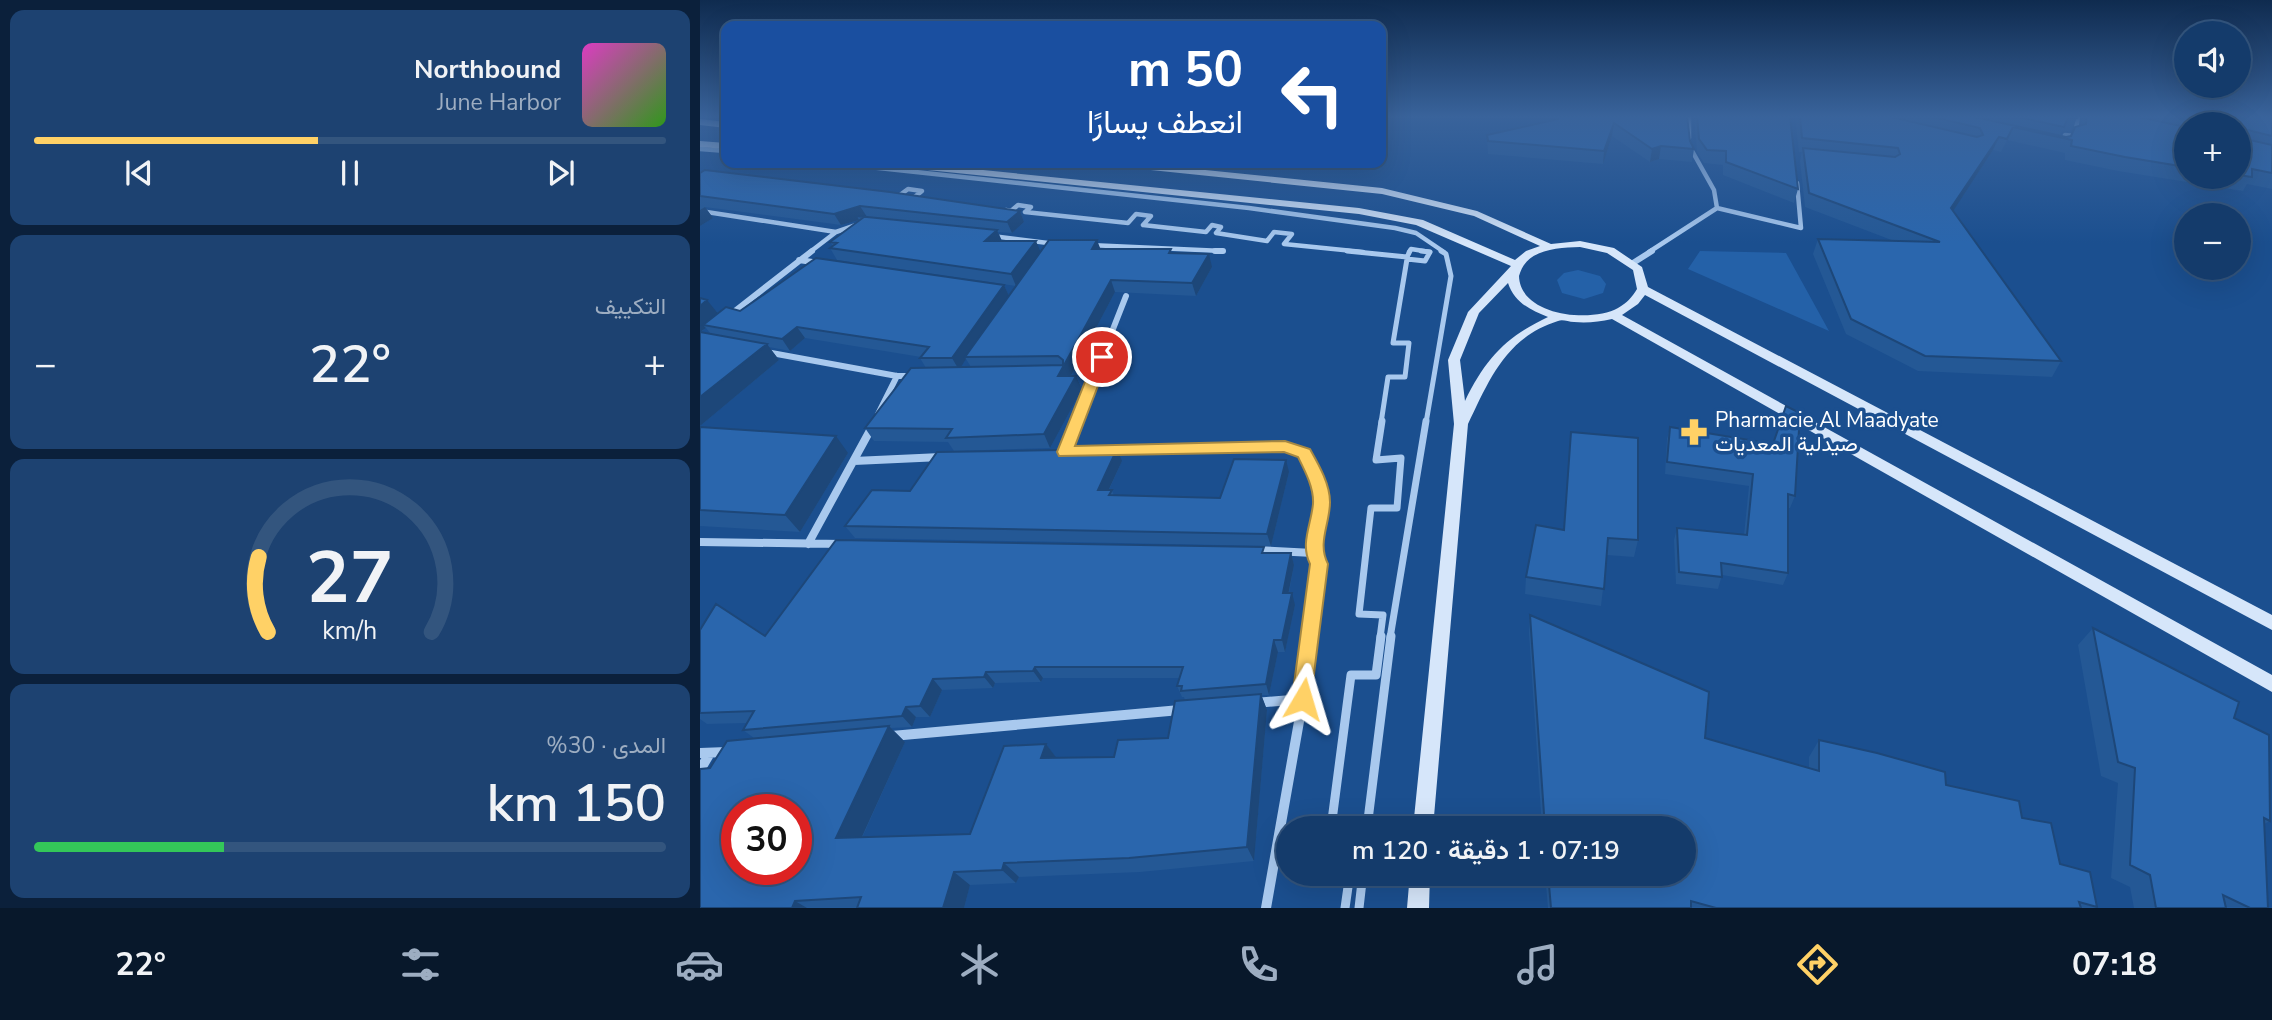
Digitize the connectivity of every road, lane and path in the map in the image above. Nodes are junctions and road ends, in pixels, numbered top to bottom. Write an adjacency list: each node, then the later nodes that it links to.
1 (1695, 158): 8 (street)
2 (878, 168): 54 (street)
3 (936, 168): 23 (main road)
4 (1160, 168): 17 (main road)
5 (1797, 180): 8 (street)
6 (882, 196): 7 (street)
7 (923, 201)
8 (1717, 208): 21 (street)
9 (999, 209): 53 (street)
10 (700, 211): 12 (street)
11 (866, 222): 12 (street)
12 (836, 232): 20 (street)
13 (988, 236): 14 (street)
14 (1055, 243): 15 (street); 19 (street)
15 (1068, 244)
16 (1081, 245): 18 (street)
17 (1550, 247): 21 (main road); 23 (main road)
18 (1223, 251)
19 (1048, 253)
20 (799, 260): 22 (street); 28 (street)
21 (1633, 263): 24 (main road)
22 (827, 264)
23 (1515, 268): 27 (main road); 32 (main road)
24 (1643, 289): 26 (main road); 44 (main road)
25 (1126, 296): 35 (street)
26 (1612, 314): 27 (main road); 45 (main road)
27 (1559, 316): 32 (main road)
28 (720, 323)
29 (753, 349): 31 (street)
30 (923, 375): 31 (street)
31 (897, 376): 38 (street)
32 (1461, 424): 55 (main road)
33 (1106, 451): 43 (street)
34 (1051, 452): 35 (street)
35 (1065, 452): 36 (street)
36 (1078, 452)
37 (946, 457): 38 (street)
38 (854, 460): 40 (street)
39 (700, 542): 40 (street)
40 (808, 544): 41 (street)
41 (849, 544)
42 (1248, 550): 43 (street)
43 (1313, 553): 46 (street)
44 (2272, 623)
45 (2272, 684)
46 (1303, 699): 47 (street); 59 (street)
47 (1248, 704)
48 (1192, 709): 49 (street)
49 (875, 738)
50 (738, 751): 51 (street)
51 (705, 753): 52 (street)
52 (700, 770)
53 (1333, 816)
54 (1368, 816)
55 (1424, 816)
56 (1348, 886): 60 (street)
57 (1362, 886): 61 (street)
58 (1419, 886): 62 (main road)
59 (1266, 908)
60 (1345, 908)
61 (1359, 908)
62 (1418, 908)

